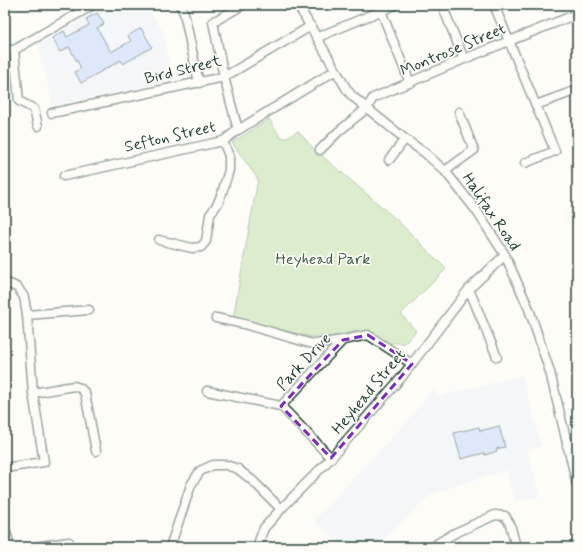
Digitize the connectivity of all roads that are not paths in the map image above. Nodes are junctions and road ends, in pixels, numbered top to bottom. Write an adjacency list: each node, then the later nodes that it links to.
1 (93, 5): 9 (street)
2 (180, 5): 19 (street)
3 (243, 5): 8 (street)
4 (298, 5): 12 (street, Halifax Road)
5 (395, 5): 10 (street)
6 (442, 5): 16 (street)
7 (494, 5): 14 (street)
8 (233, 7): 18 (street)
9 (78, 9): 15 (street)
10 (381, 11): 13 (street); 20 (street)
11 (577, 14): 14 (street, Montrose Street)
12 (311, 26): 13 (street, Halifax Road); 18 (street, Bird Street)
13 (318, 37): 17 (street, Halifax Road)
14 (509, 41): 16 (street, Montrose Street); 22 (street)
15 (9, 50): 26 (street)
16 (464, 59): 20 (street, Montrose Street)
17 (336, 70): 23 (street, Halifax Road); 27 (street, Sefton Street)
18 (224, 77): 19 (street, Bird Street); 27 (street)
19 (199, 83): 25 (street, Bird Street)
20 (410, 83): 23 (street, Montrose Street)
21 (577, 90): 22 (street)
22 (536, 105): 32 (street)
23 (366, 108): 28 (street, Halifax Road); 30 (street, Montrose Street)
24 (459, 112): 33 (street)
25 (52, 113)
26 (38, 126)
27 (238, 130): 29 (street, Sefton Street)
28 (405, 139): 31 (street); 33 (street, Halifax Road)
29 (223, 141): 34 (street, Sefton Street); 35 (street)
30 (320, 150)
31 (389, 160)
32 (525, 163)
33 (445, 171): 36 (street, Halifax Road)
34 (64, 176)
35 (159, 240)
36 (504, 255): 38 (street, Heyhead Street); 49 (street, Halifax Road)
37 (5, 285): 40 (street)
38 (469, 289): 43 (street); 44 (street, Heyhead Street)
39 (89, 310): 40 (street)
40 (28, 316): 46 (street)
41 (216, 318): 42 (street)
42 (343, 340): 44 (street, Park Drive); 47 (street, Park Drive)
43 (497, 357)
44 (412, 364): 51 (street, Heyhead Street)
45 (207, 391): 47 (street)
46 (33, 393): 50 (street); 52 (street)
47 (281, 406): 51 (street)
48 (577, 444): 49 (street)
49 (567, 446): 53 (street, Halifax Road)
50 (96, 451)
51 (331, 458): 54 (street, Heyhead Street)
52 (5, 468)
53 (577, 485)
54 (281, 509): 59 (street); 60 (street, Heyhead Street)
55 (5, 530): 57 (street)
56 (69, 542): 58 (street)
57 (10, 547)
58 (34, 547)
59 (170, 547)
60 (259, 547)
61 (434, 547): 62 (street)
62 (516, 547)

